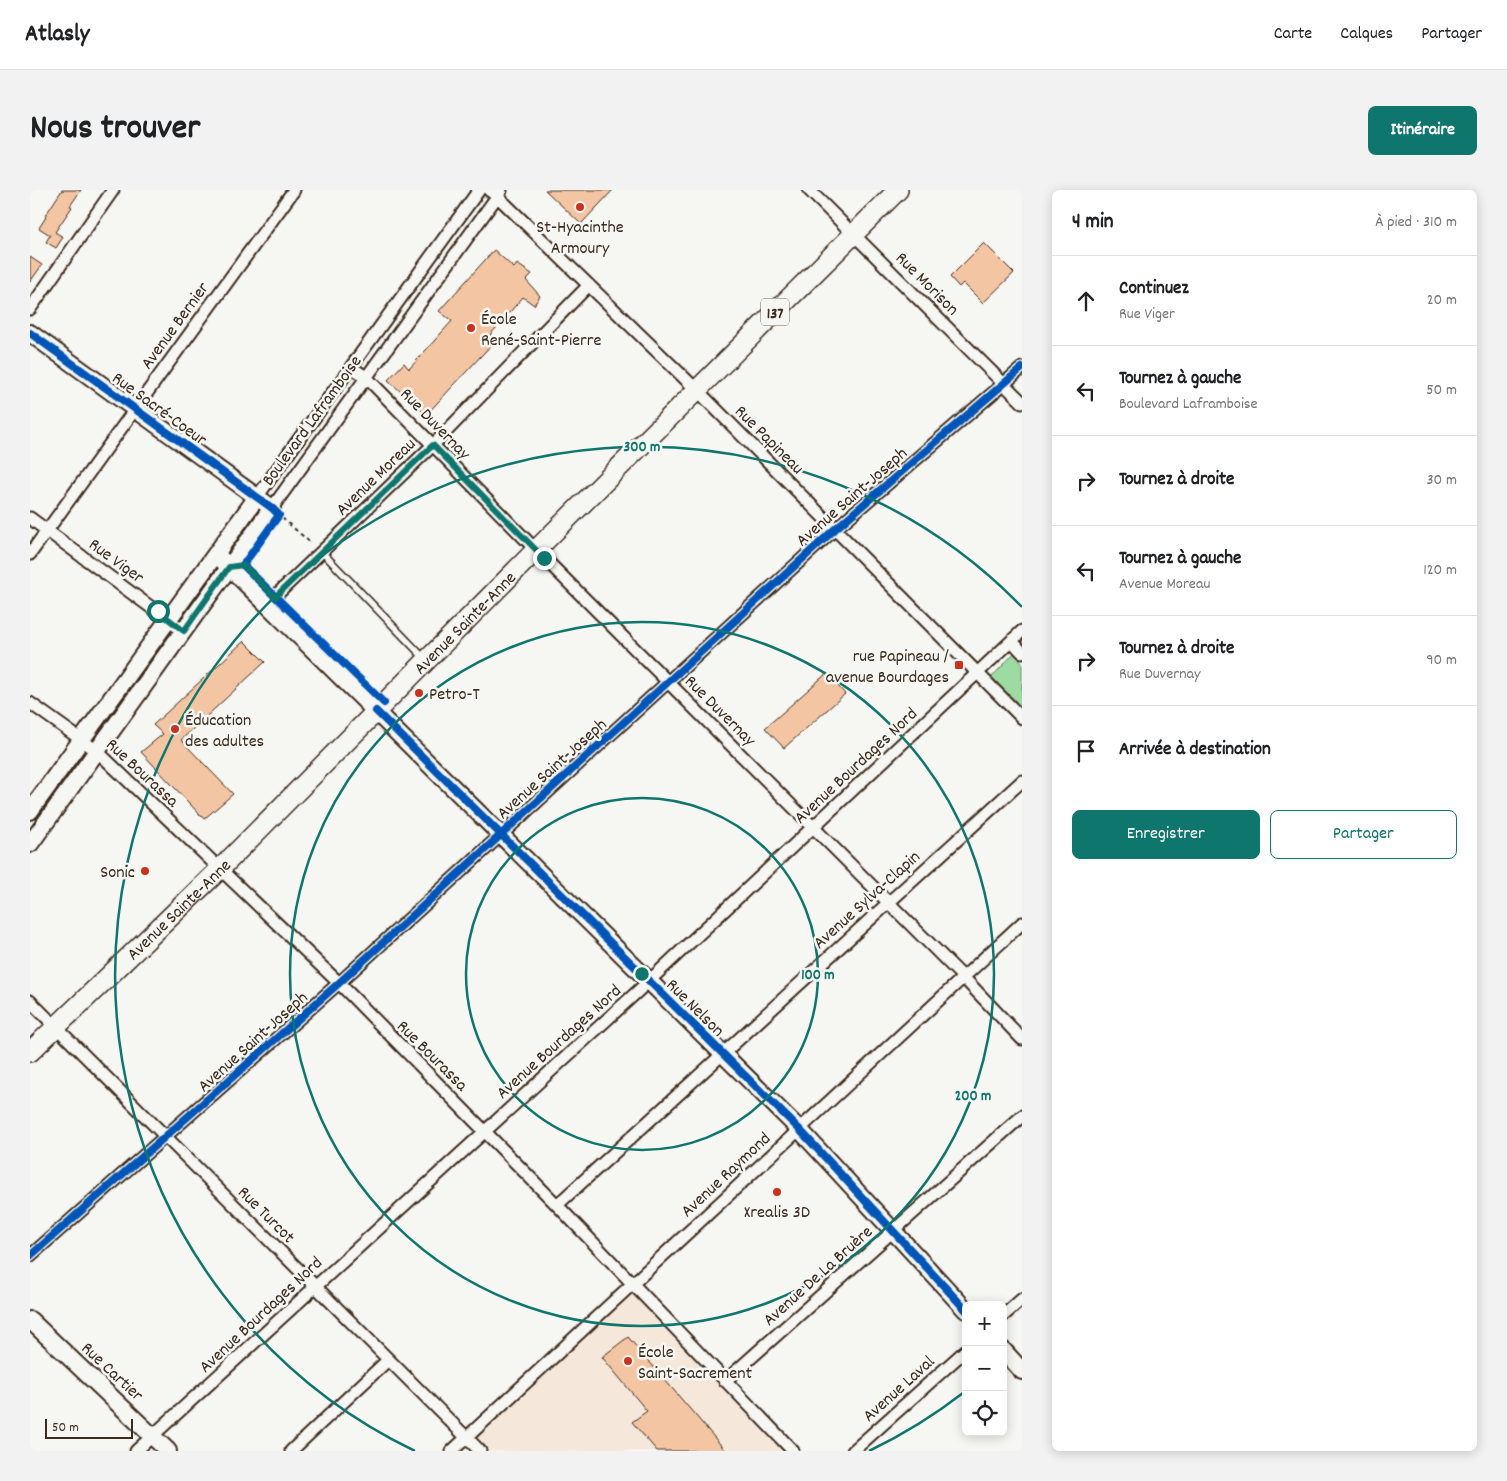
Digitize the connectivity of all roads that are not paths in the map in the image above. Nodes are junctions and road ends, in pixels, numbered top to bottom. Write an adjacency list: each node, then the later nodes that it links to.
1 (113, 190): 9 (street)
2 (294, 190): 17 (street, Avenue Bernier)
3 (479, 190): 11 (street, Boulevard Laframboise)
4 (809, 190): 7 (street, Rue Morison)
5 (898, 190): 7 (main road, Avenue Sainte-Anne / 137)
6 (496, 192): 8 (street, Rue Papineau); 13 (street, Boulevard Laframboise)
7 (854, 234): 14 (street, Rue Morison); 15 (main road, Avenue Sainte-Anne / 137)
8 (589, 285): 15 (street, Rue Papineau); 18 (street, Avenue Moreau)
9 (30, 309)
10 (30, 334): 17 (street, Rue Sacré-Coeur)
11 (351, 367): 13 (street, Rue Duvernay); 19 (street, Boulevard Laframboise)
12 (1022, 368): 14 (street, Avenue Saint-Joseph)
13 (366, 377): 18 (street, Rue Duvernay); 20 (street, Boulevard Laframboise)
14 (1004, 384): 16 (street, Rue Morison); 22 (street, Avenue Saint-Joseph)
15 (697, 390): 22 (street, Rue Papineau); 24 (main road, Avenue Sainte-Anne / 137)
16 (1022, 402)
17 (135, 409): 19 (street, Rue Sacré-Coeur); 23 (street, Avenue Bernier)
18 (433, 445): 24 (street, Rue Duvernay); 25 (street, Avenue Moreau)
19 (257, 497): 20 (street, Rue Sacré-Coeur); 27 (street, Boulevard Laframboise)
20 (275, 515): 28 (street, Boulevard Laframboise)
21 (30, 518): 23 (street, Rue Viger)
22 (835, 529): 36 (street, Rue Papineau); 37 (street, Avenue Saint-Joseph)
23 (47, 530): 26 (street, Avenue Bernier); 30 (street, Rue Viger)
24 (536, 550): 35 (main road, Avenue Sainte-Anne / 137); 37 (street, Rue Duvernay)
25 (322, 552): 29 (street, Avenue Moreau); 35 (lane)
26 (30, 554)
27 (216, 554): 28 (street, Rue Nelson); 30 (street, Boulevard Laframboise)
28 (229, 567): 29 (street, Rue Nelson); 31 (street, Boulevard Laframboise)
29 (268, 604): 39 (street, Rue Nelson)
30 (169, 619): 31 (street, Rue Viger); 41 (street, Boulevard Laframboise)
31 (184, 631): 42 (street, Boulevard Laframboise)
32 (1022, 631): 33 (street, Avenue Bourdages Nord)
33 (1012, 641): 34 (street); 36 (street, Avenue Bourdages Nord)
34 (1022, 652)
35 (427, 660): 39 (main road, Avenue Sainte-Anne / 137)
36 (978, 674): 40 (street, Rue Papineau); 45 (street, Avenue Bourdages Nord)
37 (668, 682): 45 (street, Rue Duvernay); 46 (street, Avenue Saint-Joseph)
38 (30, 703): 41 (street, Rue Bourassa)
39 (376, 711): 46 (street, Rue Nelson); 48 (main road, Avenue Sainte-Anne / 137)
40 (1022, 718)
41 (81, 740): 42 (street, Rue Bourassa); 44 (street, Boulevard Laframboise)
42 (97, 751): 47 (street, Boulevard Laframboise); 48 (street, Rue Bourassa)
43 (1022, 781): 49 (street, Avenue Sylva-Clapin)
44 (30, 811)
45 (814, 827): 49 (street, Rue Duvernay); 52 (street, Avenue Bourdages Nord)
46 (501, 835): 52 (street, Rue Nelson); 53 (street, Avenue Saint-Joseph)
47 (30, 844)
48 (220, 869): 53 (street, Rue Bourassa); 55 (main road, Avenue Sainte-Anne / 137)
49 (889, 902): 51 (street, Rue Duvernay); 58 (street, Avenue Sylva-Clapin)
50 (1022, 922): 51 (street, Avenue Raymond)
51 (963, 977): 56 (street, Rue Duvernay); 60 (street, Avenue Raymond)
52 (649, 981): 58 (street, Rue Nelson); 61 (street, Avenue Bourdages Nord)
53 (338, 984): 61 (street, Rue Bourassa); 62 (street, Avenue Saint-Joseph)
54 (30, 1001): 55 (street, Rue Turcot)
55 (56, 1027): 57 (main road, Avenue Sainte-Anne / 137); 62 (street, Rue Turcot)
56 (1022, 1039)
57 (30, 1052)
58 (723, 1054): 60 (street, Rue Nelson); 63 (street, Avenue Sylva-Clapin)
59 (1022, 1116): 64 (street, Avenue De La Bruère)
60 (799, 1129): 64 (street, Rue Nelson); 66 (street, Avenue Raymond)
61 (484, 1132): 63 (street, Rue Bourassa); 67 (street, Avenue Bourdages Nord)
62 (166, 1137): 65 (street, Avenue Saint-Joseph); 67 (street, Rue Turcot)
63 (557, 1206): 66 (street, Rue Bourassa)
64 (893, 1230): 69 (street, Rue Nelson); 76 (street, Avenue De La Bruère)
65 (30, 1256)
66 (632, 1284): 76 (street, Rue Bourassa); 78 (street, Avenue Raymond)
67 (315, 1286): 74 (street, Rue Turcot); 77 (street, Avenue Bourdages Nord)
68 (1022, 1299): 70 (street)
69 (962, 1306)
70 (1007, 1312)
71 (30, 1320): 77 (street, Rue Cartier)
72 (962, 1354): 85 (street, Avenue Laval)
73 (1007, 1354): 75 (street)
74 (388, 1360): 78 (street, Rue Turcot); 81 (street)
75 (1022, 1371)
76 (725, 1380): 84 (street, Rue Bourassa)
77 (153, 1435): 79 (street, Avenue Bourdages Nord); 80 (street, Rue Cartier)
78 (466, 1438): 82 (street, Avenue Raymond); 83 (street, Rue Turcot)
79 (136, 1451)
80 (168, 1451)
81 (291, 1451)
82 (452, 1451)
83 (480, 1451)
84 (794, 1451)
85 (853, 1451)

